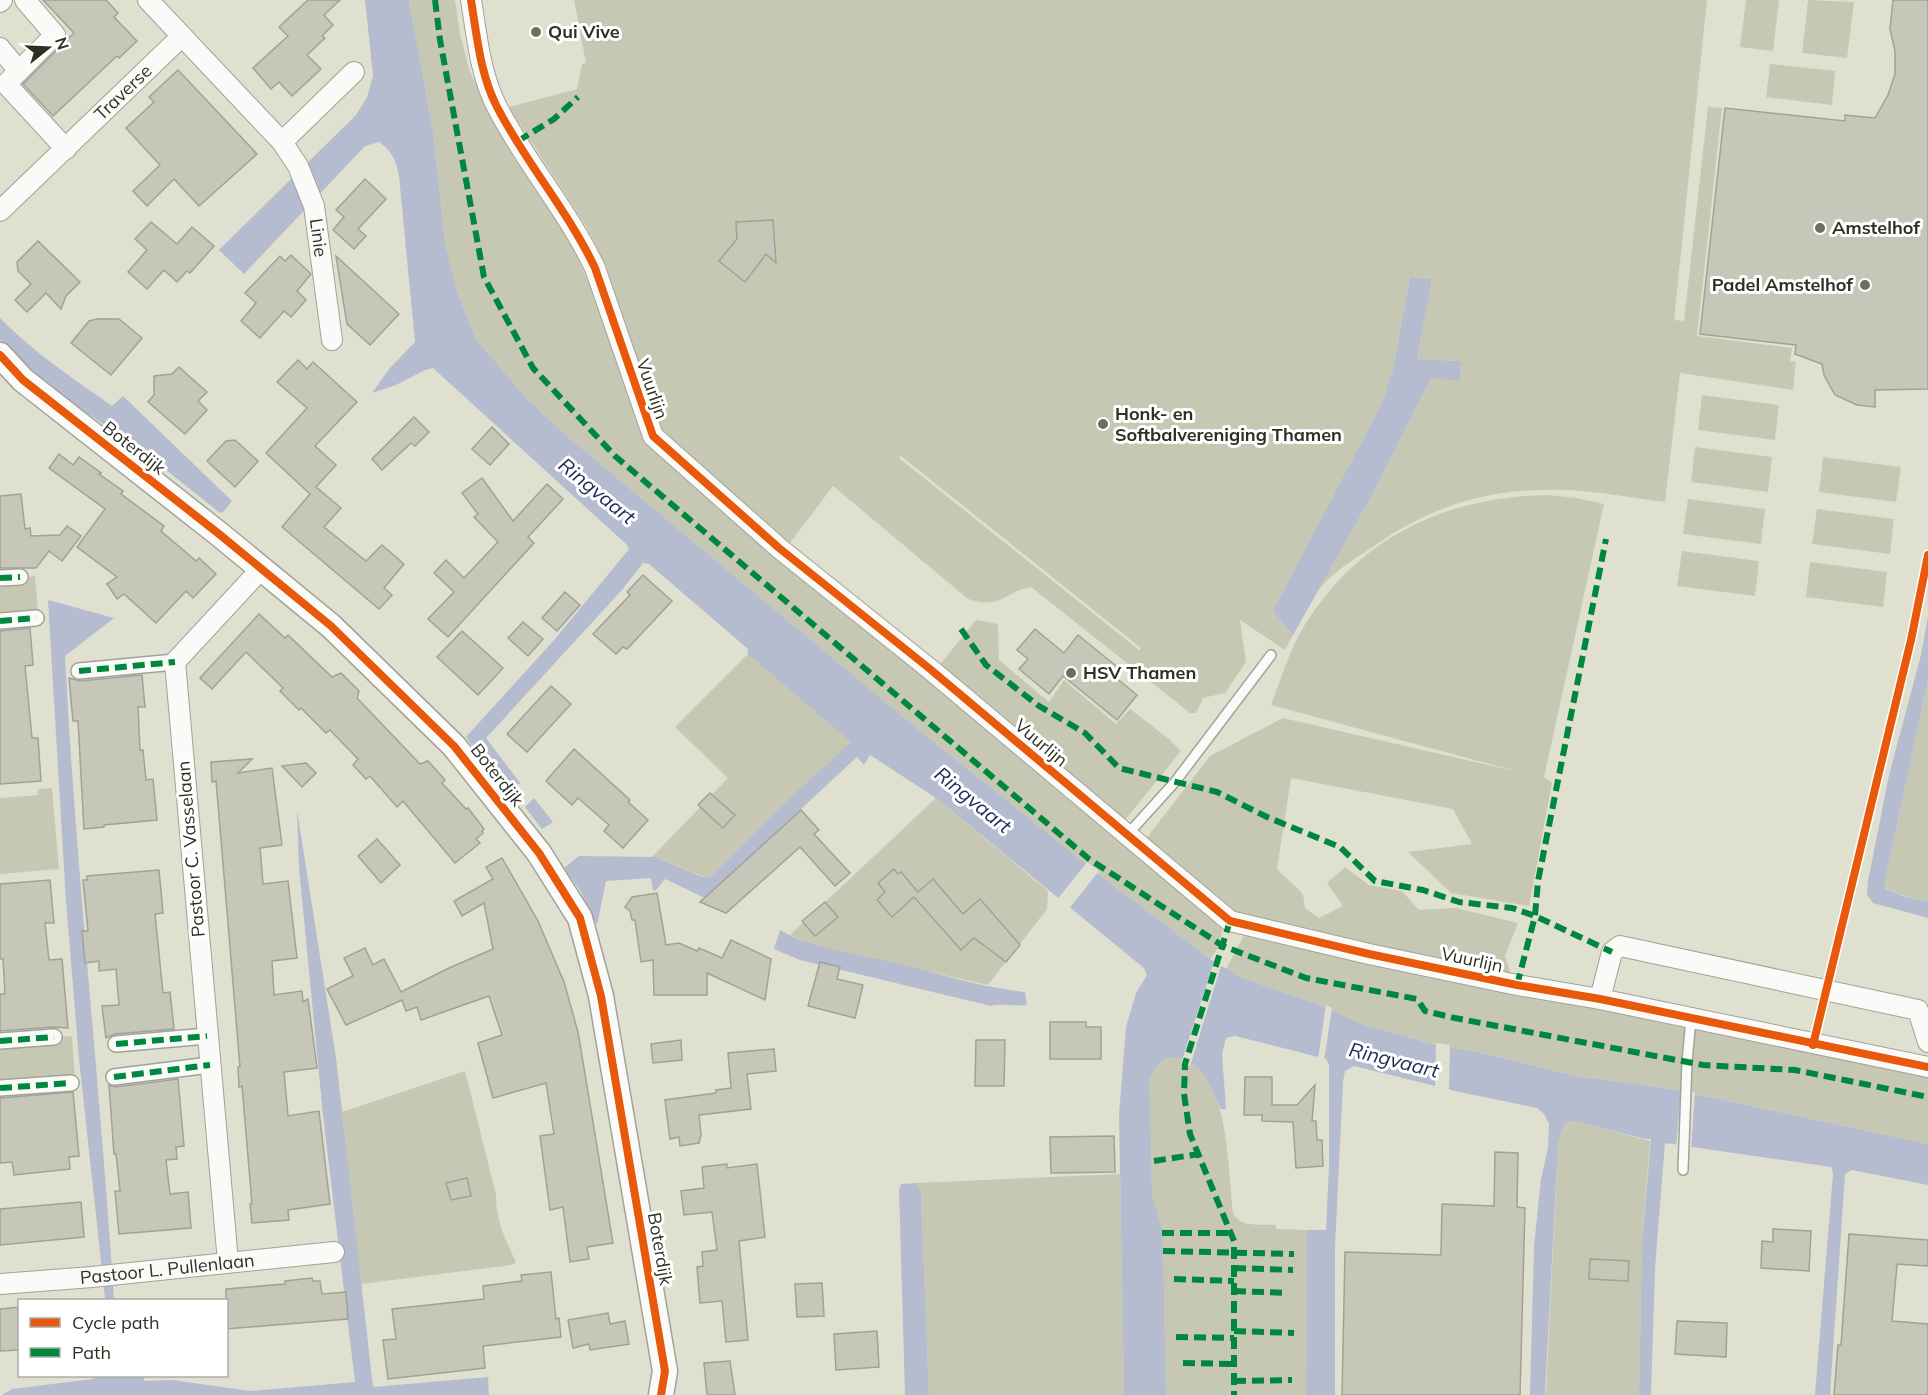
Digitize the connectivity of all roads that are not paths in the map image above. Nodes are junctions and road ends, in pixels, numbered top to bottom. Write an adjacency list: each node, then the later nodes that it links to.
1 (25, 0): 6 (street)
2 (148, 0): 4 (street, Linie)
3 (471, 0): 21 (street, Vuurlijn)
4 (182, 37): 8 (street, Linie); 9 (street, Traverse)
5 (0, 48): 6 (street)
6 (19, 71): 9 (street)
7 (354, 72): 8 (street)
8 (282, 142): 11 (street, Linie)
9 (66, 149): 10 (street, Traverse)
10 (0, 211)
11 (332, 340)
12 (0, 355): 13 (street, Boterdijk)
13 (262, 568): 19 (street); 38 (street, Boterdijk)
14 (20, 577): 15 (street)
15 (0, 578)
16 (36, 618): 17 (street)
17 (0, 621)
18 (1271, 654): 21 (lane)
19 (175, 662): 20 (street); 25 (street, Pastoor C. Vasselaan)
20 (79, 671)
21 (1127, 835): 22 (street, Vuurlijn)
22 (1600, 999): 23 (street, Vuurlijn); 27 (street)
23 (1691, 1018): 30 (street, Vuurlijn); 34 (lane)
24 (54, 1036): 26 (street)
25 (207, 1036): 28 (street); 29 (street, Pastoor C. Vasselaan)
26 (0, 1041)
27 (1928, 1042)
28 (116, 1044)
29 (210, 1065): 31 (street); 36 (street, Pastoor C. Vasselaan)
30 (1928, 1067)
31 (114, 1077)
32 (71, 1083): 33 (street)
33 (0, 1088)
34 (1683, 1170)
35 (334, 1252): 36 (street, Pastoor L. Pullenlaan)
36 (228, 1262): 37 (street, Pastoor L. Pullenlaan)
37 (0, 1284)
38 (661, 1395)

